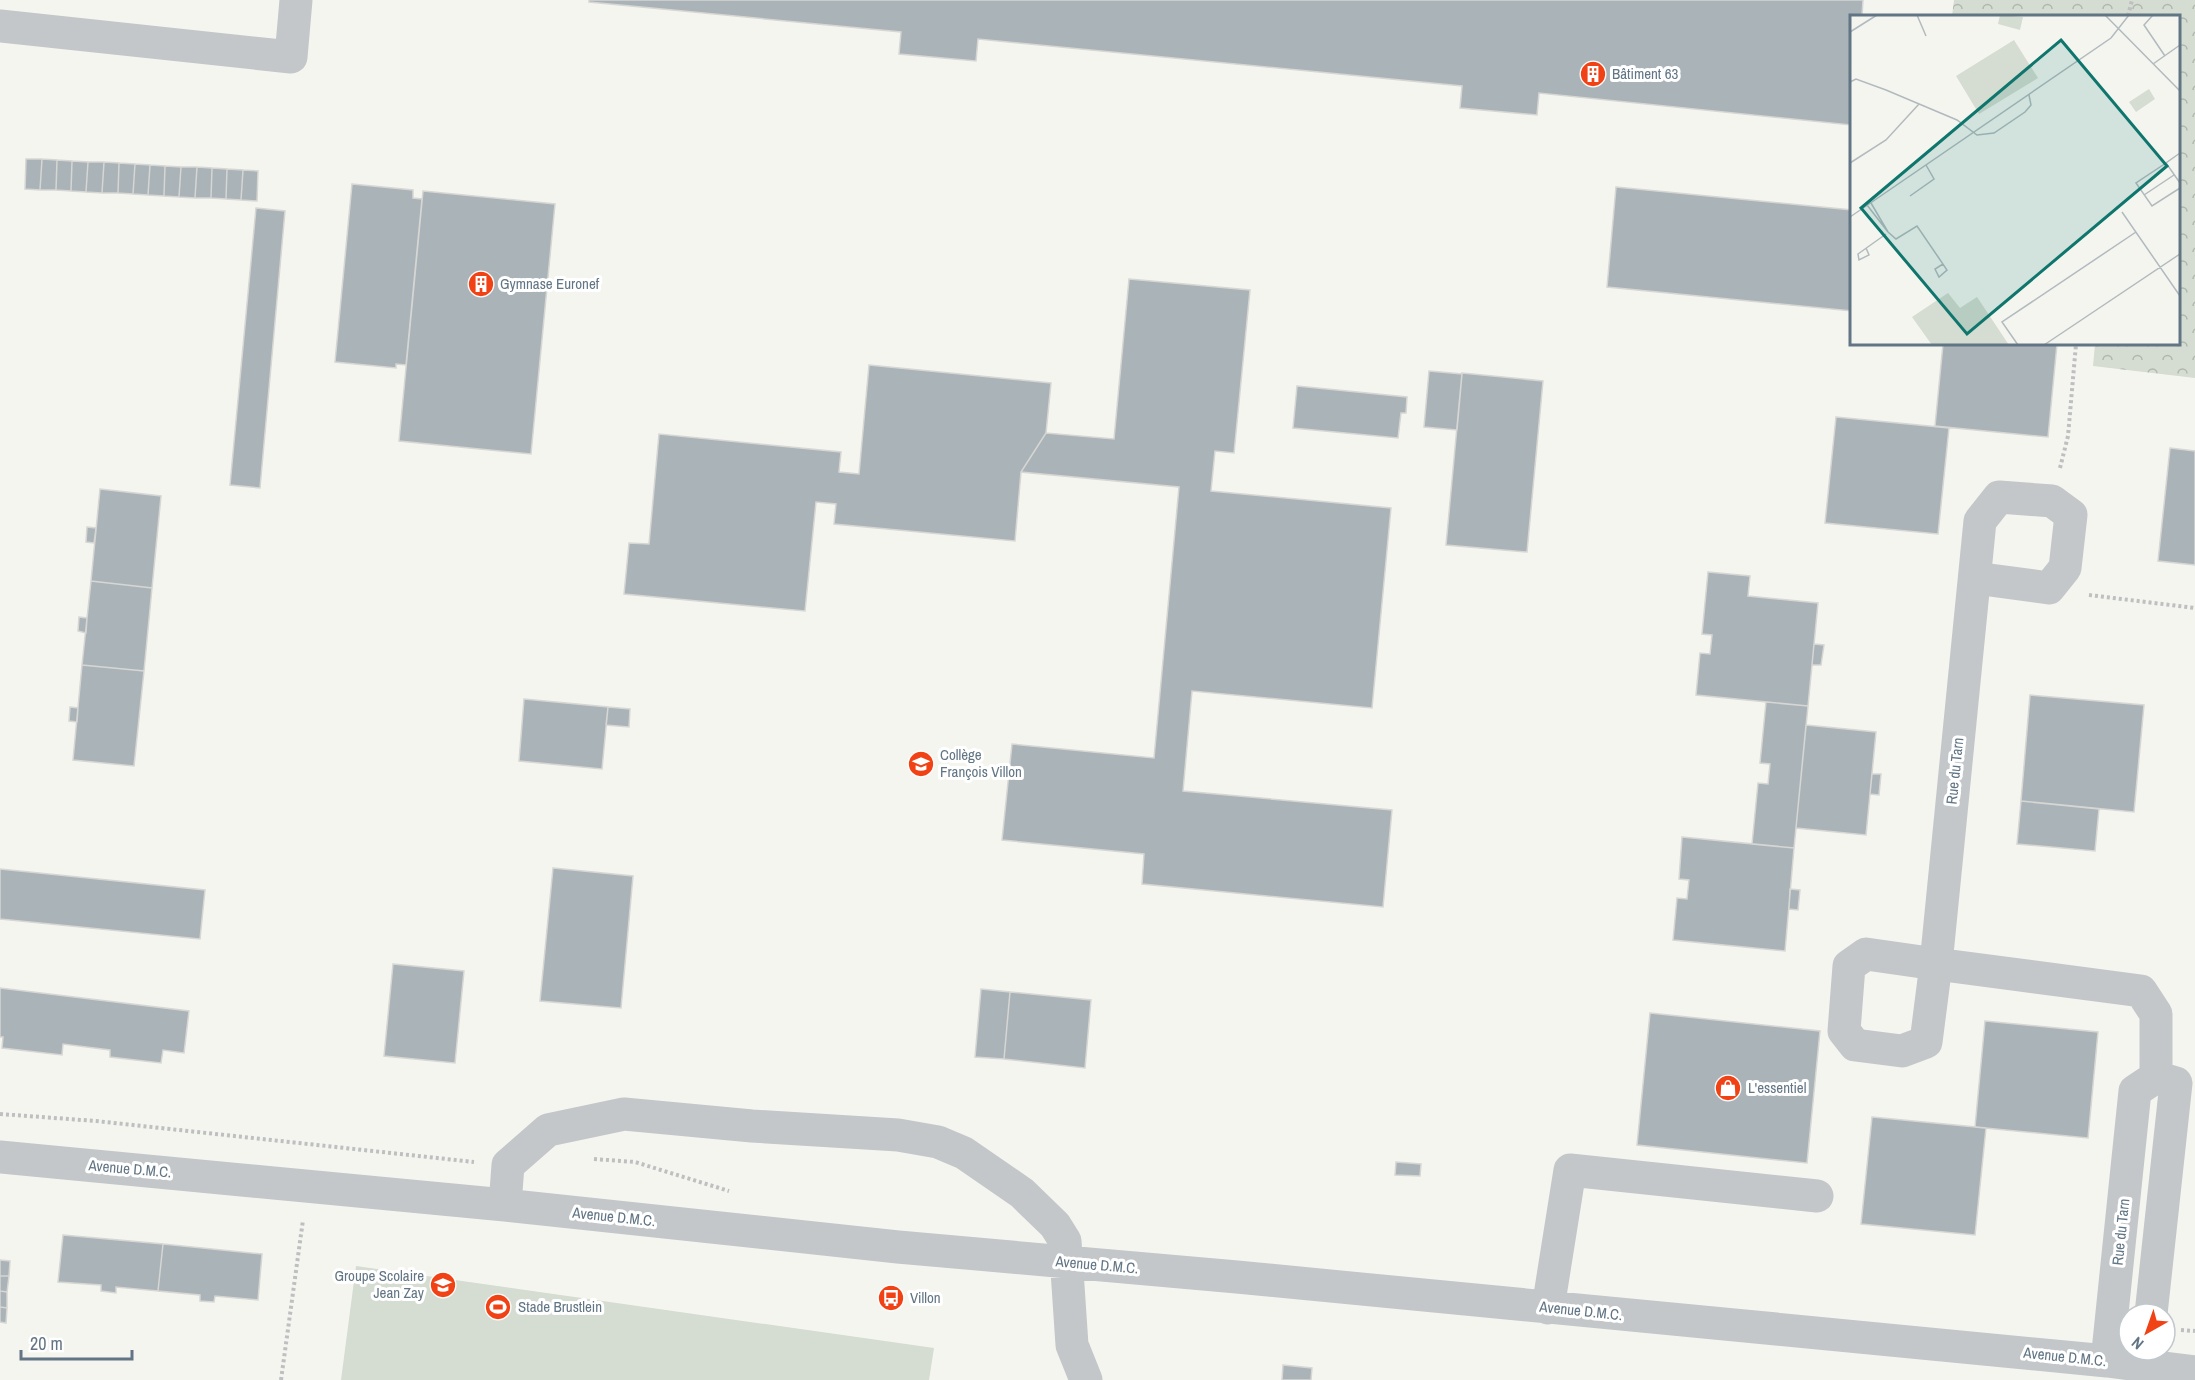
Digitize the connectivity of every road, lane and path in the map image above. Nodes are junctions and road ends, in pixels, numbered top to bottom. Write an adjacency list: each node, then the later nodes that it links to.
1 (296, 0): 4 (street)
2 (2132, 0): 3 (path)
3 (2128, 15)
4 (0, 26)
5 (2076, 345): 6 (path)
6 (2052, 501): 7 (street, Rue du Tarn); 8 (street)
7 (1975, 578): 8 (street); 10 (street, Rue du Tarn)
8 (2049, 588): 9 (path)
9 (2195, 608)
10 (2176, 1080): 16 (street, Rue du Tarn); 19 (street, Rue du Tarn)
11 (0, 1157): 12 (street, Avenue D.M.C.)
12 (308, 1186): 14 (street, Avenue D.M.C.); 22 (path)
13 (1817, 1196): 17 (street)
14 (505, 1204): 15 (street, Avenue D.M.C.); 15 (street)
15 (1068, 1262): 17 (street, Avenue D.M.C.); 23 (street)
16 (2152, 1302)
17 (1548, 1308): 19 (street, Avenue D.M.C.)
18 (2117, 1360): 19 (street, Avenue D.M.C.)
19 (2107, 1361)
20 (2161, 1362): 21 (street, Avenue D.M.C.)
21 (2195, 1372)
22 (281, 1380)
23 (1086, 1380)

